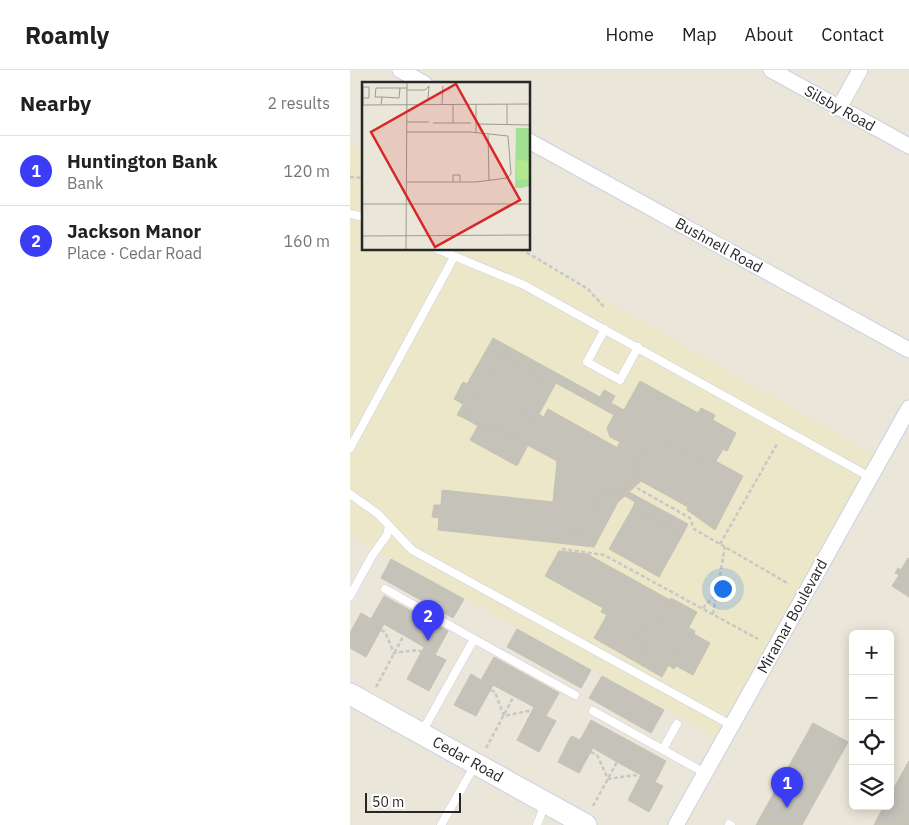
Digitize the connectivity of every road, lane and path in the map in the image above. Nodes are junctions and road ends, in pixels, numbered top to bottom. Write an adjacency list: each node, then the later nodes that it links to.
1 (400, 70): 4 (street)
2 (771, 70): 5 (street, Silsby Road)
3 (860, 70): 5 (street)
4 (421, 82)
5 (839, 108): 7 (street, Silsby Road)
6 (530, 142): 14 (street, Bushnell Road)
7 (909, 146)
8 (439, 250): 10 (lane)
9 (523, 250): 11 (path)
10 (454, 257): 12 (lane); 17 (lane)
11 (605, 308)
12 (605, 329): 13 (lane); 13 (lane)
13 (638, 347): 18 (lane)
14 (909, 350)
15 (909, 408): 18 (street, Miramar Boulevard)
16 (776, 444): 22 (path)
17 (350, 448)
18 (870, 477): 46 (street, Miramar Boulevard)
19 (637, 488): 22 (path)
20 (350, 494): 21 (lane)
21 (389, 526): 28 (lane); 46 (lane)
22 (720, 544): 23 (path)
23 (725, 547): 25 (path); 27 (path)
24 (562, 549): 29 (path)
25 (789, 584)
26 (384, 589): 33 (lane)
27 (717, 593): 29 (path); 30 (path)
28 (350, 596)
29 (703, 608): 30 (path)
30 (713, 614): 34 (path)
31 (380, 630): 36 (path)
32 (404, 636): 36 (path)
33 (474, 639): 40 (lane); 47 (lane)
34 (758, 639)
35 (422, 652): 36 (path)
36 (394, 653): 37 (path)
37 (376, 687)
38 (490, 690): 44 (path)
39 (350, 694): 47 (main road, Cedar Road)
40 (575, 695)
41 (514, 696): 44 (path)
42 (593, 711): 48 (lane)
43 (532, 712): 44 (path)
44 (504, 716): 50 (path)
45 (677, 724): 48 (lane)
46 (731, 725): 52 (street, Miramar Boulevard)
47 (421, 733): 50 (main road, Cedar Road)
48 (663, 749): 52 (lane)
49 (591, 752): 53 (path)
50 (481, 756): 55 (main road, Cedar Road); 58 (lane)
51 (617, 762): 53 (path)
52 (705, 773): 59 (street, Miramar Boulevard)
53 (608, 778): 54 (path); 56 (path)
54 (640, 778)
55 (546, 803): 56 (main road, Cedar Road); 57 (lane)
56 (590, 816)
57 (536, 824)
58 (441, 825)
59 (676, 825)

